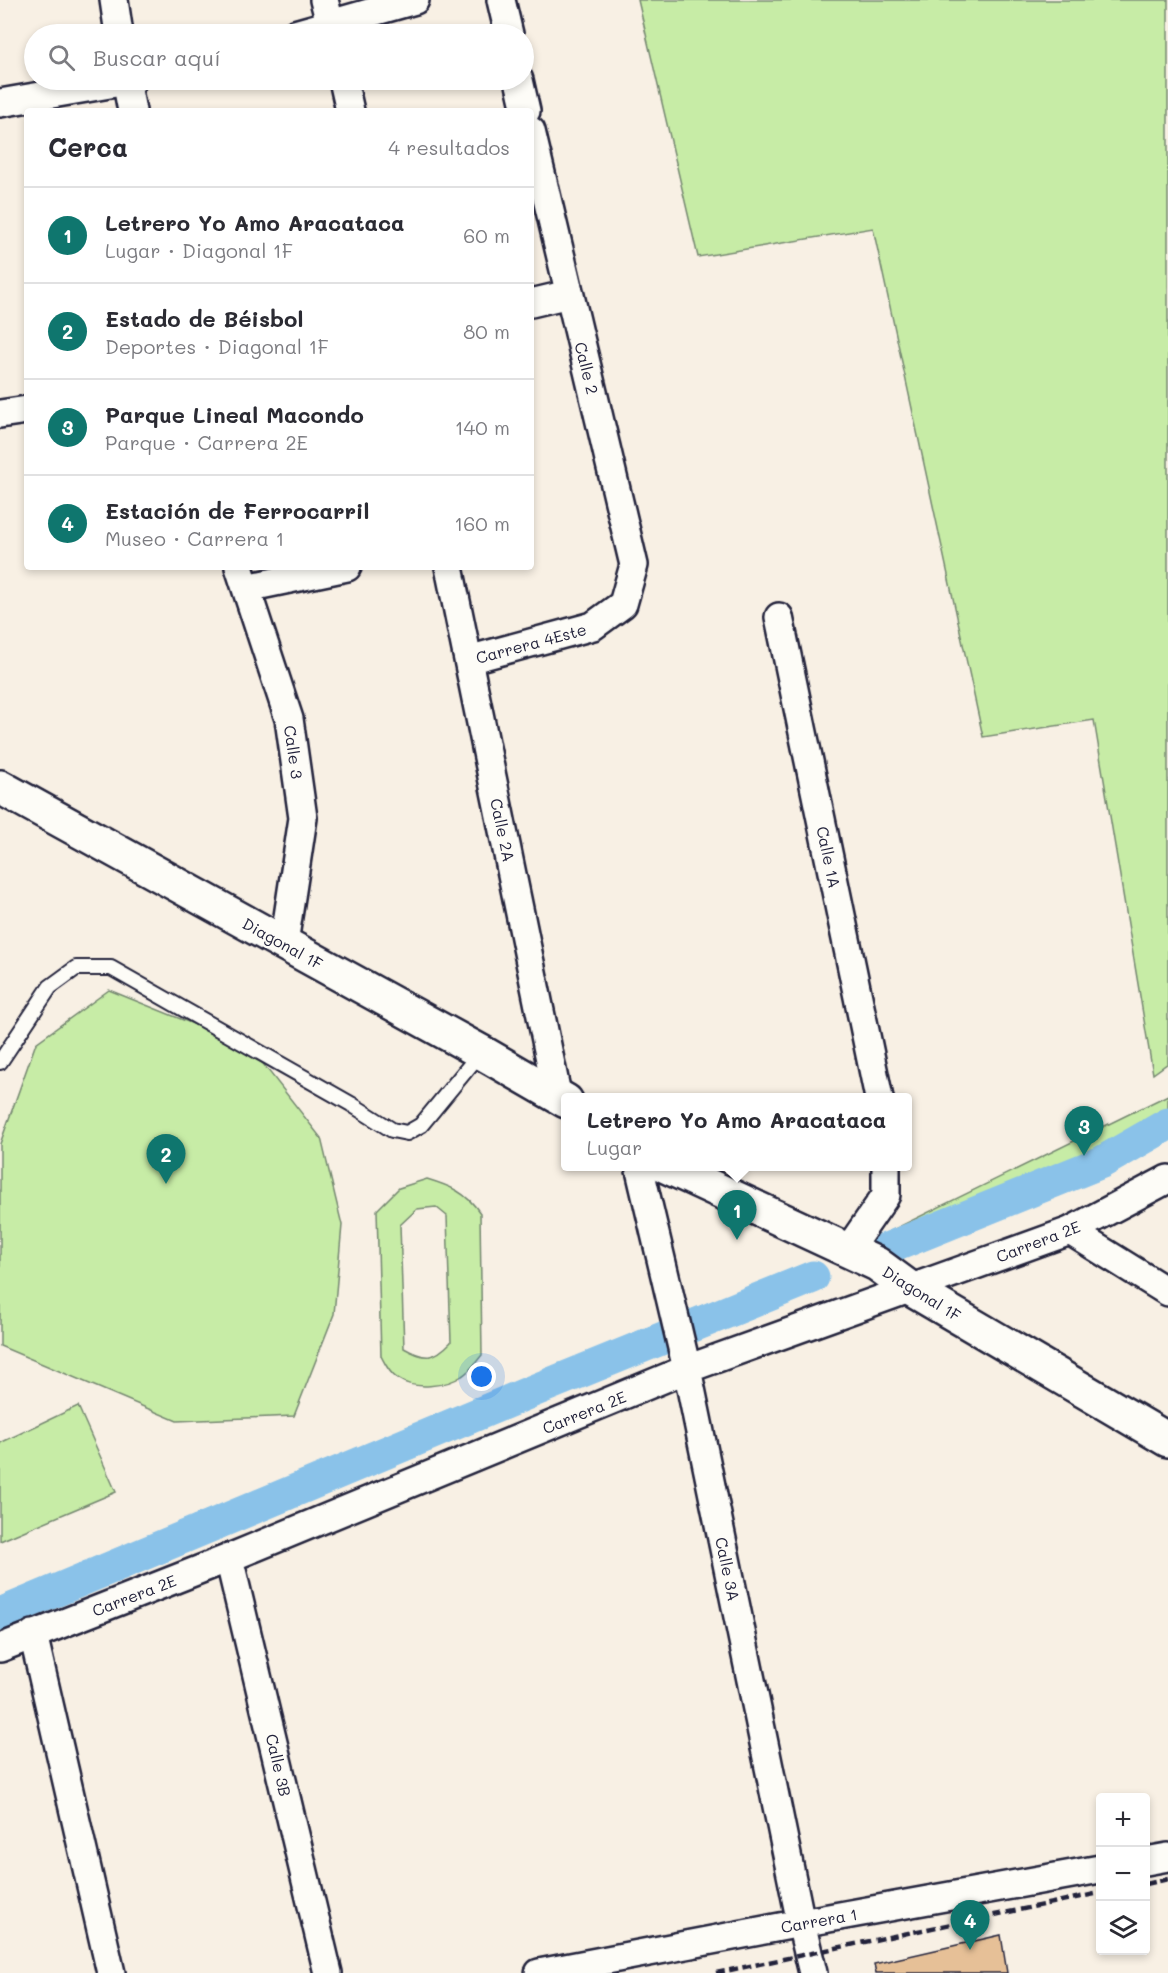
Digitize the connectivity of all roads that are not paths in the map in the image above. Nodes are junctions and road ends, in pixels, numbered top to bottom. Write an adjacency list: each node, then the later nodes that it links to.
1 (114, 0): 5 (street)
2 (415, 0): 4 (street)
3 (501, 0): 6 (street)
4 (329, 20)
5 (118, 24)
6 (507, 24)
7 (73, 90): 11 (street)
8 (130, 90): 12 (street)
9 (345, 90): 13 (street)
10 (521, 90): 14 (street)
11 (0, 103)
12 (132, 108)
13 (349, 108)
14 (525, 108)
15 (534, 144): 16 (street, Calle 2)
16 (569, 294): 17 (street); 23 (street, Calle 2)
17 (534, 302)
18 (24, 410): 19 (street)
19 (0, 414)
20 (319, 570): 22 (street)
21 (450, 570): 25 (street, Calle 2A)
22 (243, 578): 27 (street, Calle 3)
23 (623, 604): 25 (street, Carrera 4Este)
24 (779, 617): 30 (street, Calle 1A)
25 (468, 660): 31 (street, Calle 2A)
26 (0, 787): 27 (main road, Diagonal 1F)
27 (284, 943): 28 (main road, Diagonal 1F)
28 (481, 1052): 29 (lane); 31 (main road, Diagonal 1F)
29 (0, 1062)
30 (878, 1093)
31 (561, 1097)
32 (640, 1171): 40 (street, Calle 3A)
33 (675, 1171): 37 (main road, Diagonal 1F)
34 (886, 1171): 37 (street)
35 (1168, 1179): 36 (street, Carrera 2E)
36 (1070, 1231): 38 (street, Carrera 2E); 39 (street)
37 (863, 1257): 38 (main road, Diagonal 1F)
38 (911, 1289): 40 (street, Carrera 2E); 41 (main road, Diagonal 1F)
39 (1168, 1292)
40 (685, 1362): 42 (street, Carrera 2E); 48 (street, Calle 3A)
41 (1168, 1440)
42 (229, 1558): 43 (street, Carrera 2E); 50 (street, Calle 3B)
43 (33, 1634): 44 (street, Carrera 2E); 49 (street)
44 (0, 1648)
45 (1168, 1857): 46 (street)
46 (1150, 1860)
47 (1096, 1870): 48 (street, Carrera 1)
48 (801, 1923): 51 (street, Carrera 1); 52 (street, Calle 3A)
49 (111, 1973)
50 (328, 1973)
51 (539, 1973)
52 (813, 1973)

